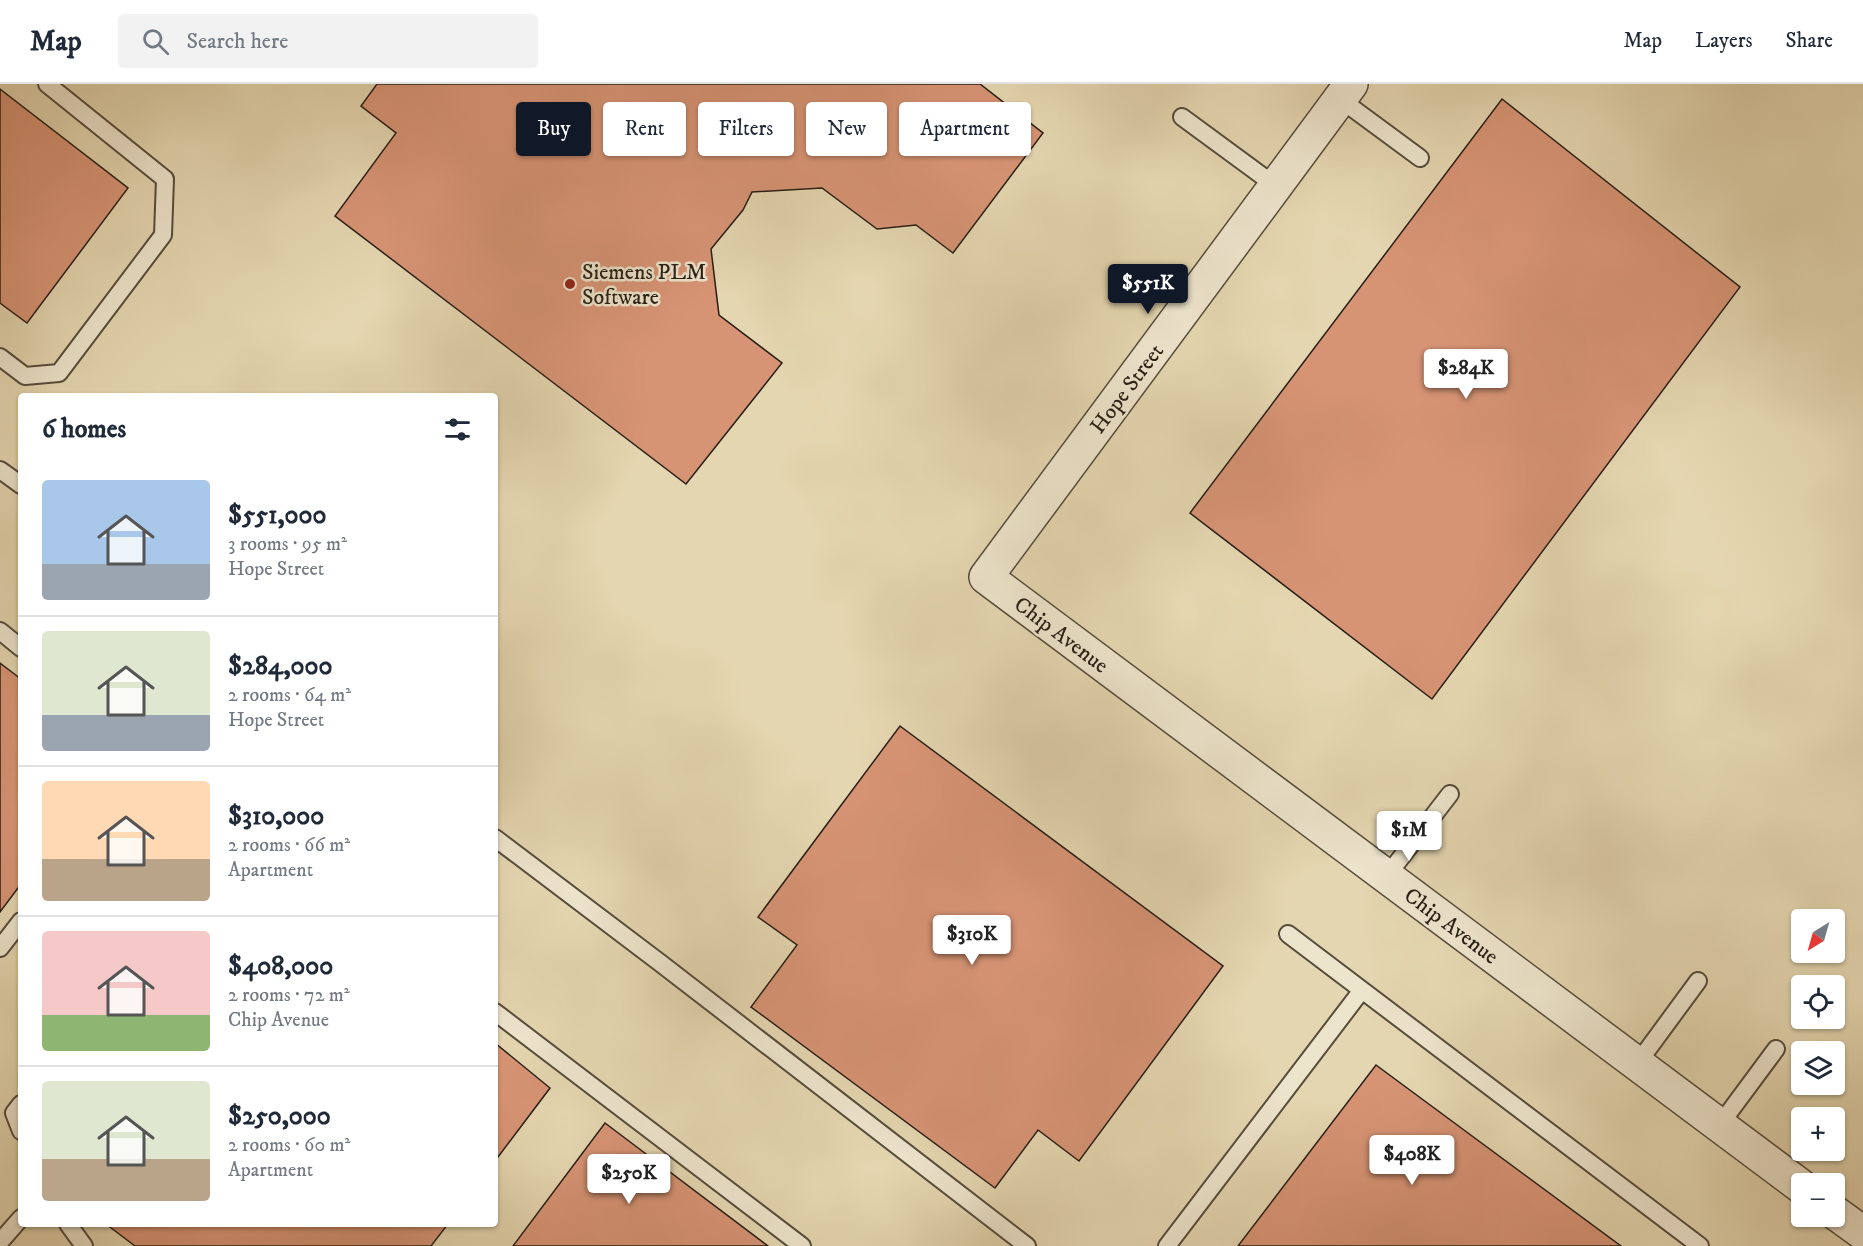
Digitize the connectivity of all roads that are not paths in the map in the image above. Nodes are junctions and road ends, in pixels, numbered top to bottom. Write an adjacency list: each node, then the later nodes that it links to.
1 (47, 84): 6 (lane)
2 (1346, 91): 4 (lane); 5 (street, Hope Street)
3 (1182, 117): 5 (lane)
4 (1420, 158)
5 (1276, 186): 9 (street, Hope Street)
6 (0, 357)
7 (0, 470): 8 (lane)
8 (18, 483)
9 (986, 577): 14 (street, Chip Avenue)
10 (0, 631): 11 (lane)
11 (18, 646)
12 (1450, 794): 14 (lane)
13 (498, 840): 34 (lane)
14 (1386, 877): 22 (street, Chip Avenue)
15 (18, 925): 17 (lane)
16 (1288, 934): 19 (lane)
17 (0, 948)
18 (1698, 981): 22 (lane)
19 (1362, 990): 35 (lane); 36 (lane)
20 (498, 1013): 33 (lane)
21 (1776, 1049): 25 (lane)
22 (1637, 1064): 25 (street, Chip Avenue)
23 (18, 1108): 24 (lane)
24 (18, 1123)
25 (1719, 1126): 26 (street, Chip Avenue)
26 (1791, 1179)
27 (1845, 1220): 30 (street)
28 (18, 1221): 31 (lane)
29 (70, 1227): 32 (lane)
30 (1863, 1233)
31 (0, 1242)
32 (84, 1246)
33 (802, 1246)
34 (1027, 1246)
35 (1167, 1246)
36 (1700, 1246)

